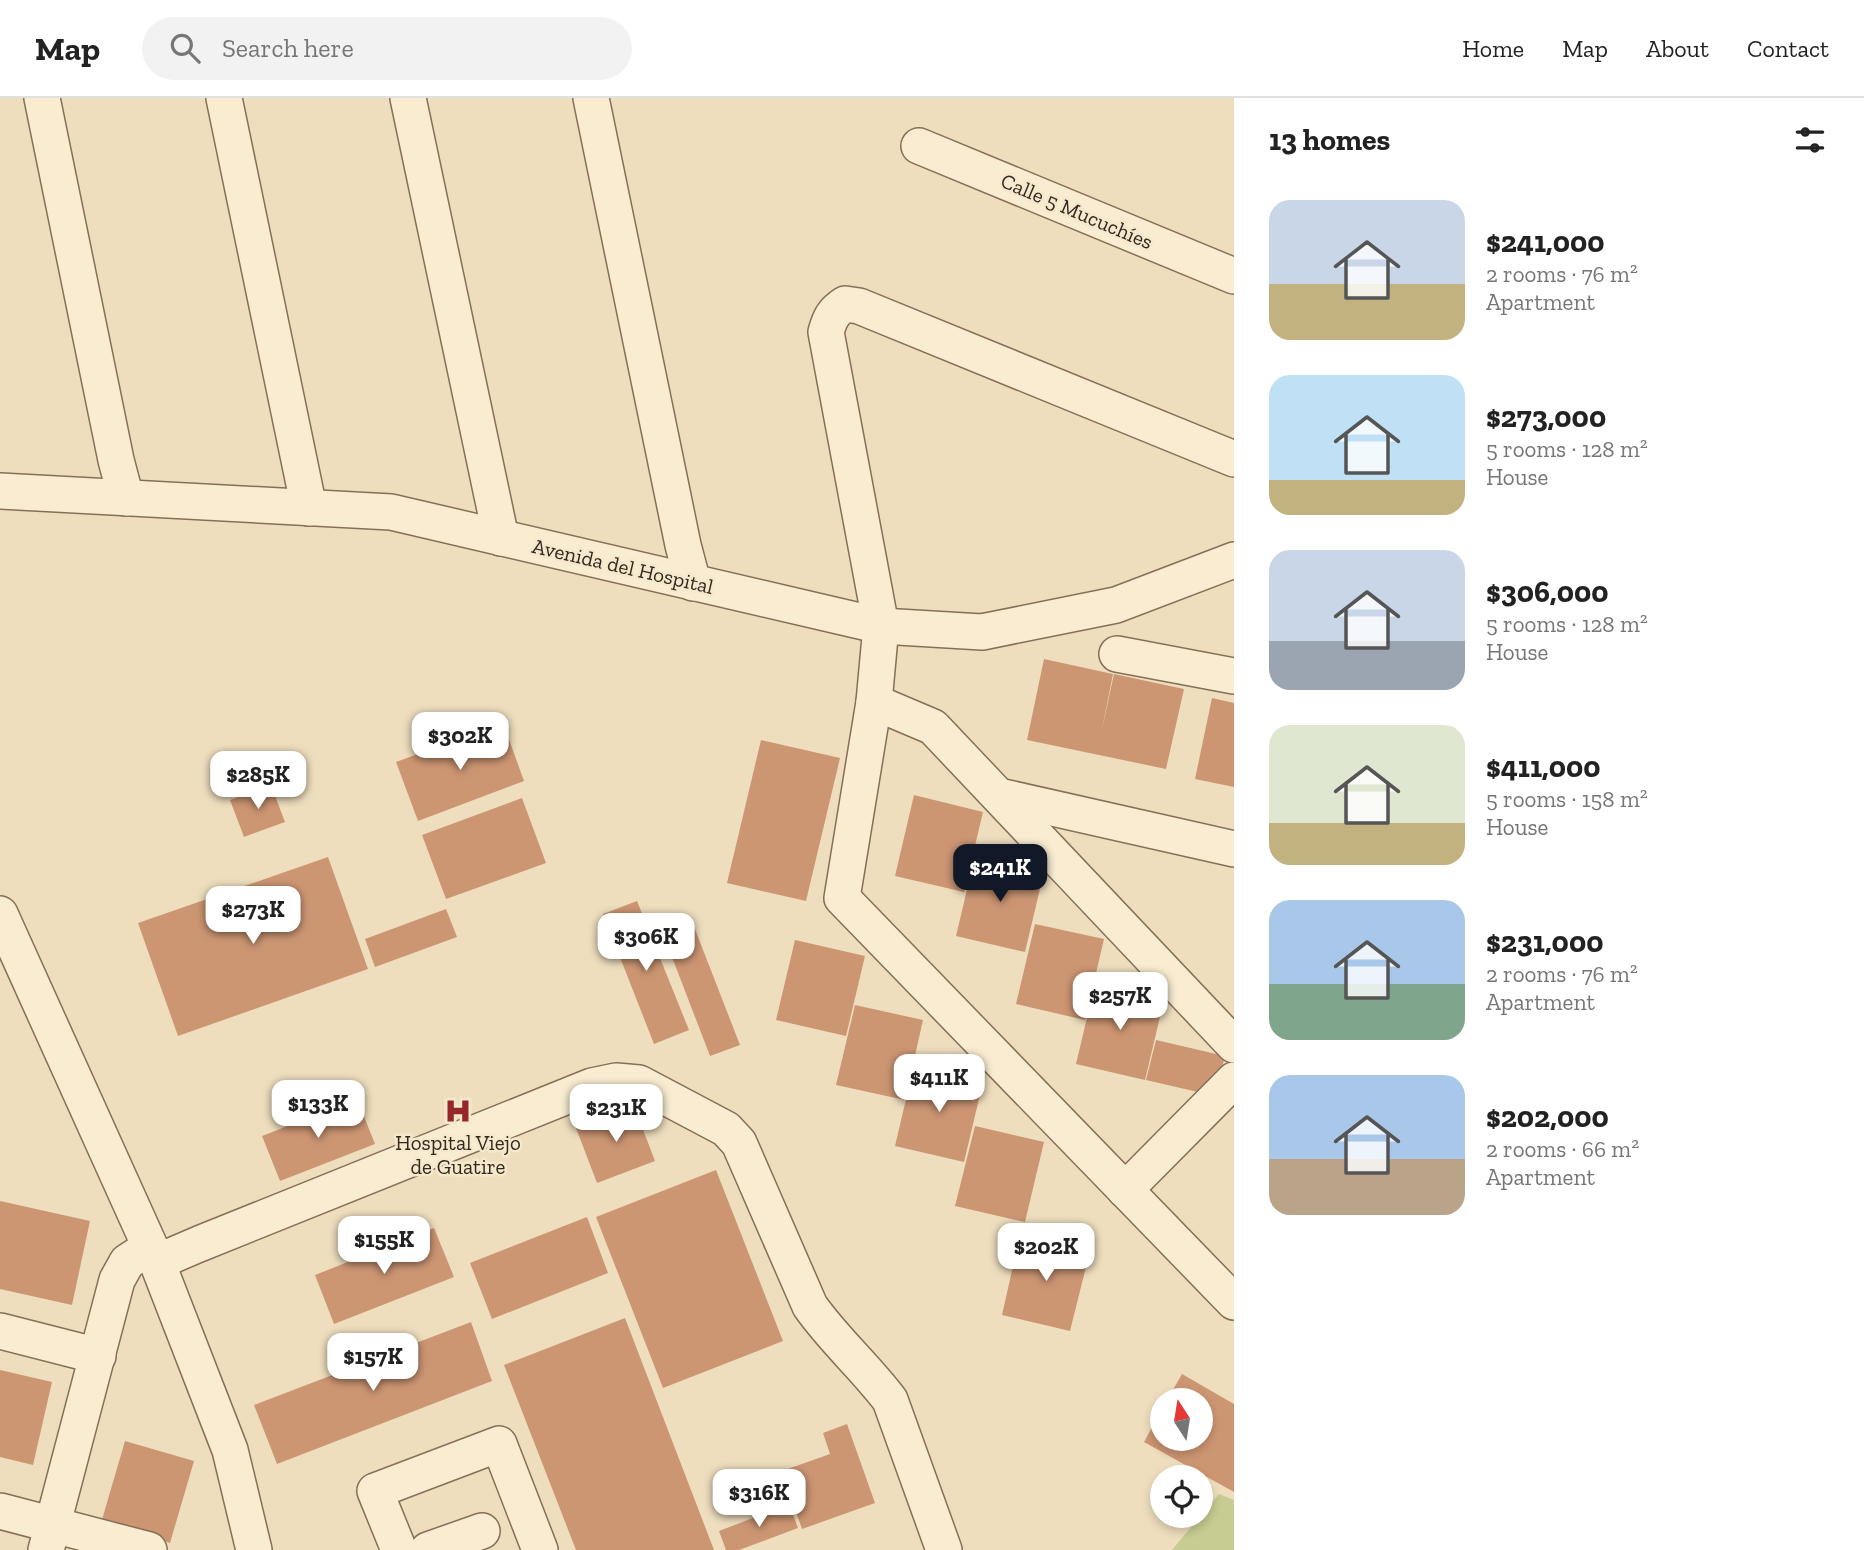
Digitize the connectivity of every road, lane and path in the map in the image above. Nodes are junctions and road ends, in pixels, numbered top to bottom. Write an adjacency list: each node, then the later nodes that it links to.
1 (42, 98): 9 (street)
2 (224, 98): 10 (street)
3 (408, 98): 11 (street)
4 (591, 98): 13 (street)
5 (919, 146): 6 (street, Calle 5 Mucuchíes)
6 (1234, 276)
7 (1234, 459): 14 (street)
8 (0, 491): 9 (street, Avenida del Hospital)
9 (126, 498): 10 (street, Avenida del Hospital)
10 (309, 508): 11 (street, Avenida del Hospital)
11 (501, 538): 13 (street, Avenida del Hospital)
12 (1234, 560): 14 (street, Avenida del Hospital)
13 (693, 583): 14 (street, Avenida del Hospital)
14 (881, 626): 17 (street)
15 (1117, 654): 16 (street)
16 (1234, 677)
17 (874, 702): 18 (street); 23 (street)
18 (999, 796): 19 (street); 21 (street)
19 (1234, 849)
20 (0, 914): 24 (street)
21 (1234, 1045)
22 (1234, 1080): 23 (street)
23 (1125, 1190): 25 (street)
24 (153, 1255): 27 (street); 32 (street); 36 (street)
25 (1234, 1302)
26 (0, 1331): 27 (street)
27 (98, 1356): 30 (street)
28 (0, 1511): 30 (street)
29 (482, 1531): 34 (street)
30 (49, 1537): 31 (street)
31 (149, 1550)
32 (254, 1550)
33 (399, 1550): 35 (street)
34 (428, 1550)
35 (540, 1550)
36 (943, 1550)

